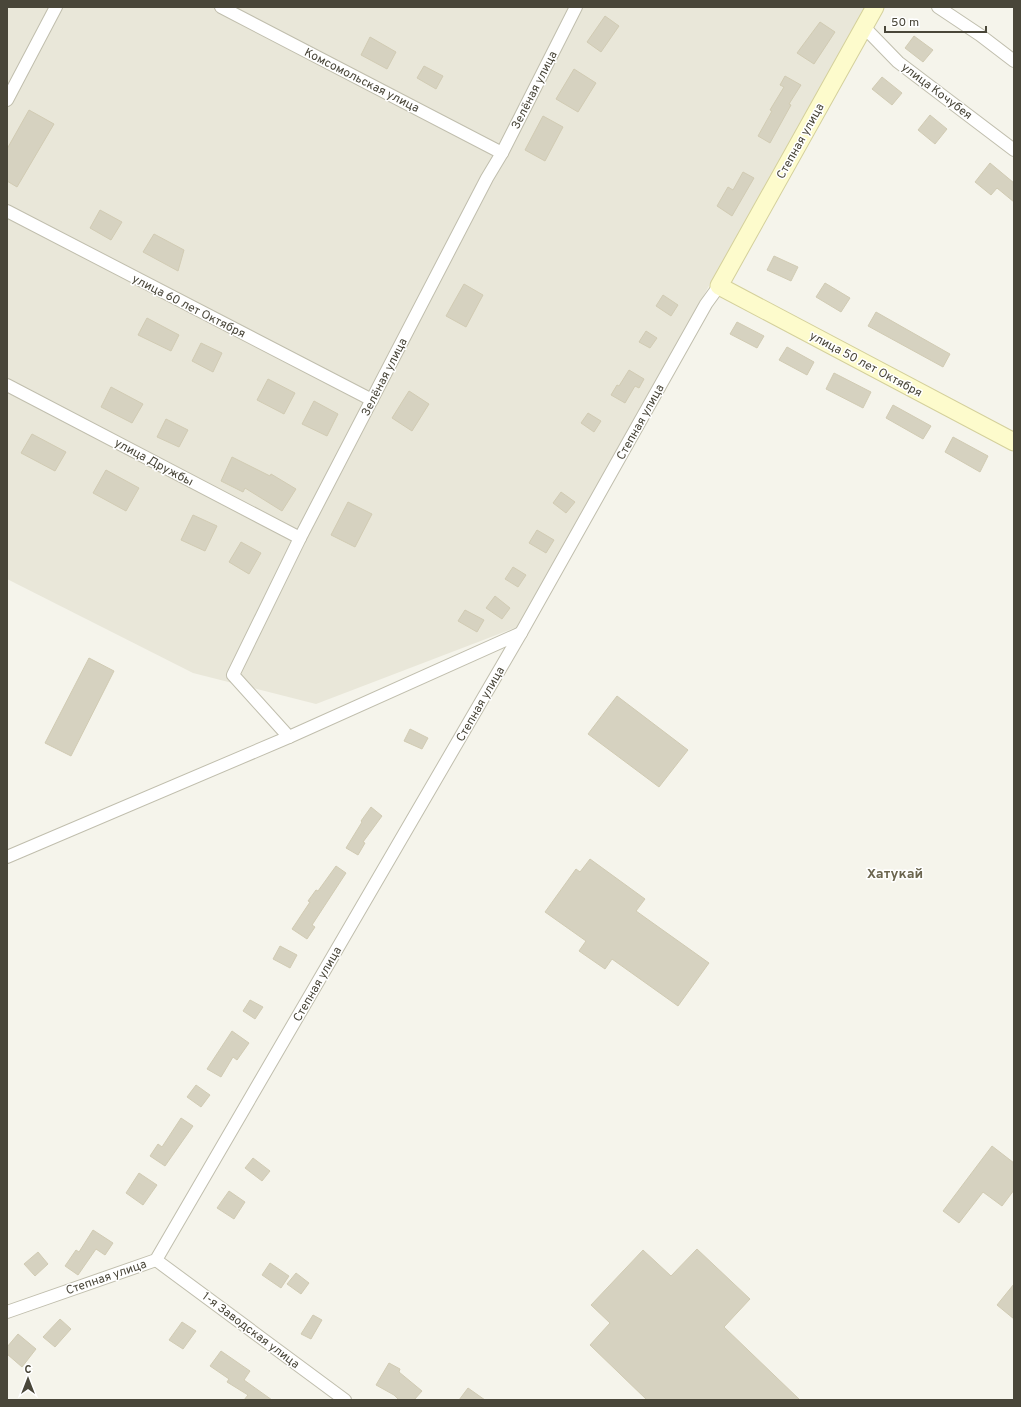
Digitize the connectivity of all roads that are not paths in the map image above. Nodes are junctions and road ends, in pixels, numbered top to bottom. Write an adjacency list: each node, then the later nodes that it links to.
1 (56, 7): 8 (street)
2 (222, 7): 10 (street, Комсомольская улица)
3 (576, 7): 10 (street, Зелёная улица)
4 (876, 7): 6 (street, Степная улица)
5 (938, 7): 7 (street)
6 (864, 27): 9 (street, улица Кочубея); 12 (street, Степная улица)
7 (1014, 61)
8 (7, 100)
9 (1014, 150)
10 (502, 153): 14 (street, Зелёная улица)
11 (7, 211): 14 (street, улица 60 лет Октября)
12 (719, 286): 15 (street, улица 50 лет Октября); 17 (street, Степная улица)
13 (7, 385): 16 (street, улица Дружбы)
14 (372, 400): 16 (street, Зелёная улица)
15 (1014, 442)
16 (300, 538): 18 (street, Зелёная улица)
17 (521, 633): 18 (street); 20 (street, Степная улица)
18 (289, 737): 19 (street)
19 (7, 857)
20 (156, 1260): 21 (street, Степная улица); 22 (street, 1-я Заводская улица)
21 (7, 1312)
22 (345, 1400)

